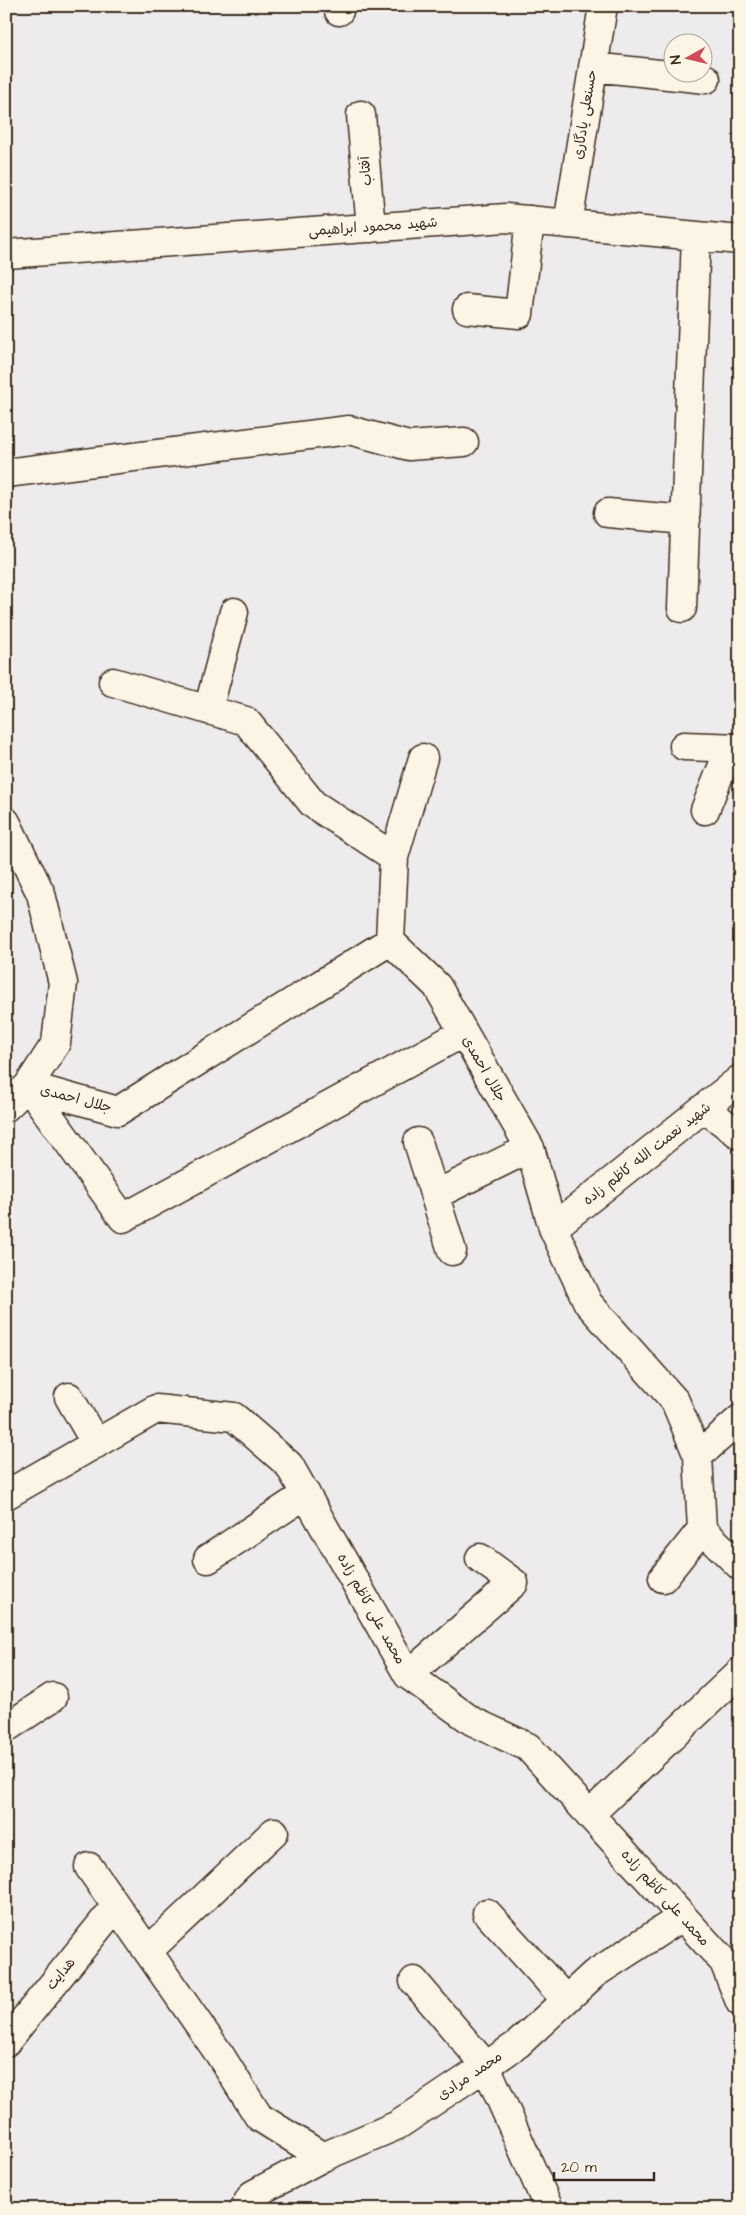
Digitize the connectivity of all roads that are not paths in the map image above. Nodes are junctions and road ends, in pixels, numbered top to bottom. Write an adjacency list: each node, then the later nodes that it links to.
1 (603, 6): 2 (street, حسنعلی یادگاری)
2 (593, 67): 3 (street); 6 (street, حسنعلی یادگاری)
3 (664, 75)
4 (361, 115): 7 (street, آفتاب)
5 (530, 220): 6 (street, شهید محمود ابراهیمی); 7 (street, شهید محمود ابراهیمی); 11 (street)
6 (568, 224): 8 (street, شهید محمود ابراهیمی)
7 (371, 228): 10 (street, شهید محمود ابراهیمی)
8 (696, 236): 9 (street, شهید محمود ابراهیمی); 15 (street)
9 (740, 240)
10 (6, 254)
11 (467, 309)
12 (464, 442): 13 (street)
13 (6, 473)
14 (608, 513): 15 (street)
15 (686, 520): 16 (street)
16 (682, 608)
17 (234, 612): 19 (street)
18 (112, 682): 19 (street)
19 (208, 710): 25 (street)
20 (684, 746): 21 (street)
21 (735, 748): 23 (street)
22 (423, 758): 25 (street)
23 (705, 810)
24 (6, 822): 29 (street)
25 (394, 857): 26 (street)
26 (390, 941): 27 (street, جلال احمدی); 29 (street, جلال احمدی)
27 (463, 1033): 29 (street); 34 (street, جلال احمدی)
28 (740, 1079): 31 (street, شهید نعمت الله کاظم زاده)
29 (28, 1086): 30 (street)
30 (6, 1107)
31 (704, 1108): 32 (street); 36 (street, شهید نعمت الله کاظم زاده)
32 (740, 1135)
33 (418, 1142): 35 (street)
34 (530, 1148): 35 (street); 36 (street, جلال احمدی)
35 (435, 1195): 37 (street)
36 (553, 1228): 41 (street, جلال احمدی)
37 (452, 1251)
38 (69, 1397): 40 (street)
39 (740, 1419): 41 (street)
40 (96, 1444): 42 (street, محمد علی کاظم زاده); 43 (street, محمد علی کاظم زاده)
41 (698, 1456): 44 (street, جلال احمدی)
42 (306, 1494): 46 (street); 50 (street, محمد علی کاظم زاده)
43 (6, 1495)
44 (702, 1529): 47 (street); 48 (street)
45 (480, 1558): 50 (street)
46 (208, 1559)
47 (740, 1566)
48 (663, 1578)
49 (740, 1672): 53 (street)
50 (408, 1675): 53 (street, محمد علی کاظم زاده)
51 (53, 1697): 52 (street)
52 (6, 1728)
53 (589, 1815): 58 (street, محمد علی کاظم زاده)
54 (274, 1832): 59 (street)
55 (89, 1867): 56 (street)
56 (116, 1906): 59 (street); 64 (street, هدایت)
57 (487, 1912): 62 (street)
58 (682, 1917): 60 (street, محمد علی کاظم زاده); 62 (street, محمد مرادی)
59 (148, 1951): 66 (street)
60 (732, 1958): 63 (street, محمد علی کاظم زاده)
61 (414, 1981): 65 (street)
62 (566, 2000): 65 (street, محمد مرادی)
63 (740, 2002)
64 (6, 2042)
65 (486, 2066): 66 (street, محمد مرادی); 68 (street)
66 (323, 2157): 67 (street, محمد مرادی)
67 (244, 2209)
68 (549, 2209)

